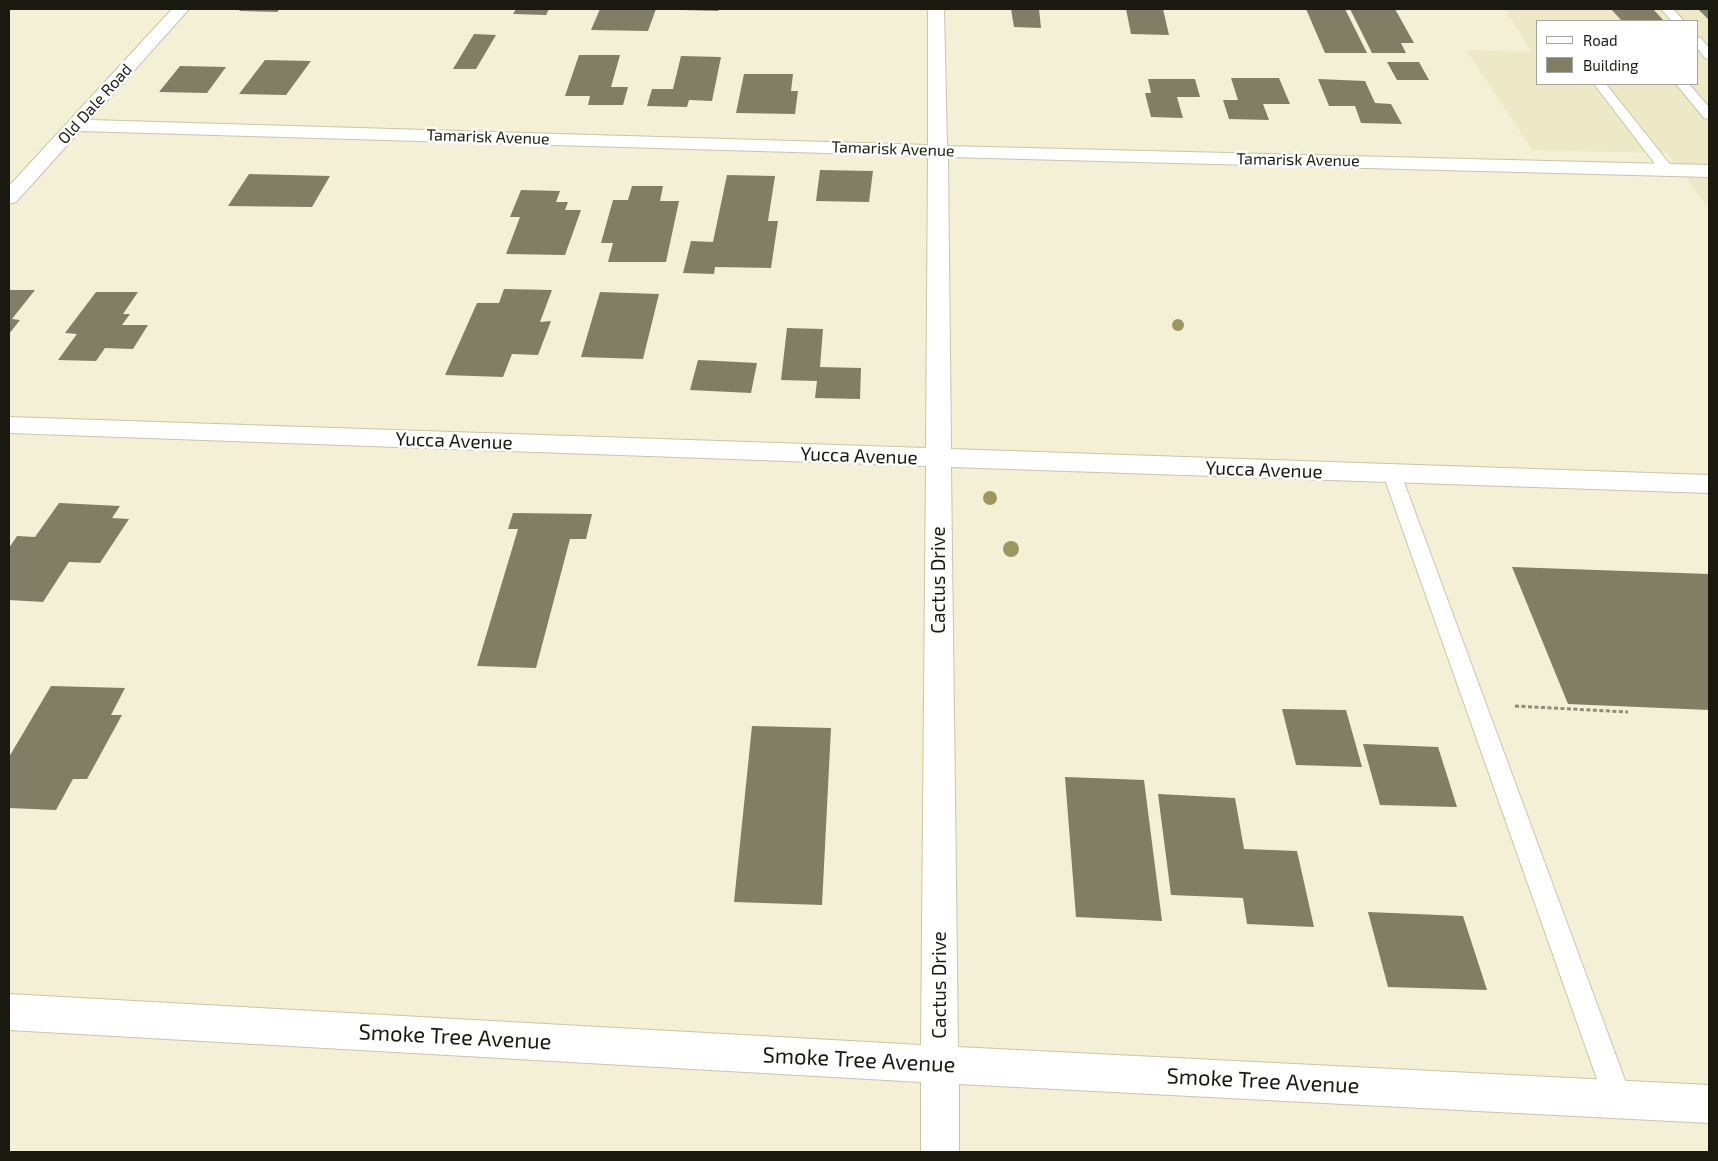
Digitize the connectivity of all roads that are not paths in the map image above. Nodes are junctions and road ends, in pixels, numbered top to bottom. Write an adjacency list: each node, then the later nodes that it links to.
1 (181, 9): 10 (street, Old Dale Road)
2 (936, 9): 11 (street, Cactus Drive)
3 (1667, 9): 4 (lane)
4 (1677, 20)
5 (1698, 43): 6 (lane)
6 (1709, 55)
7 (1601, 85): 12 (lane)
8 (1683, 85): 9 (lane)
9 (1709, 115)
10 (77, 125): 11 (street, Tamarisk Avenue); 14 (street, Old Dale Road)
11 (938, 151): 12 (street, Tamarisk Avenue); 16 (street, Cactus Drive)
12 (1667, 170): 13 (street, Tamarisk Avenue)
13 (1709, 171)
14 (13, 189)
15 (9, 425): 16 (street, Yucca Avenue)
16 (939, 459): 17 (street, Yucca Avenue); 20 (street, Cactus Drive)
17 (1392, 474): 18 (street, Yucca Avenue); 21 (lane)
18 (1709, 484)
19 (9, 1012): 20 (street, Smoke Tree Avenue)
20 (940, 1065): 21 (street, Smoke Tree Avenue); 23 (street, Cactus Drive)
21 (1618, 1099): 22 (street, Smoke Tree Avenue)
22 (1709, 1104)
23 (940, 1152)

